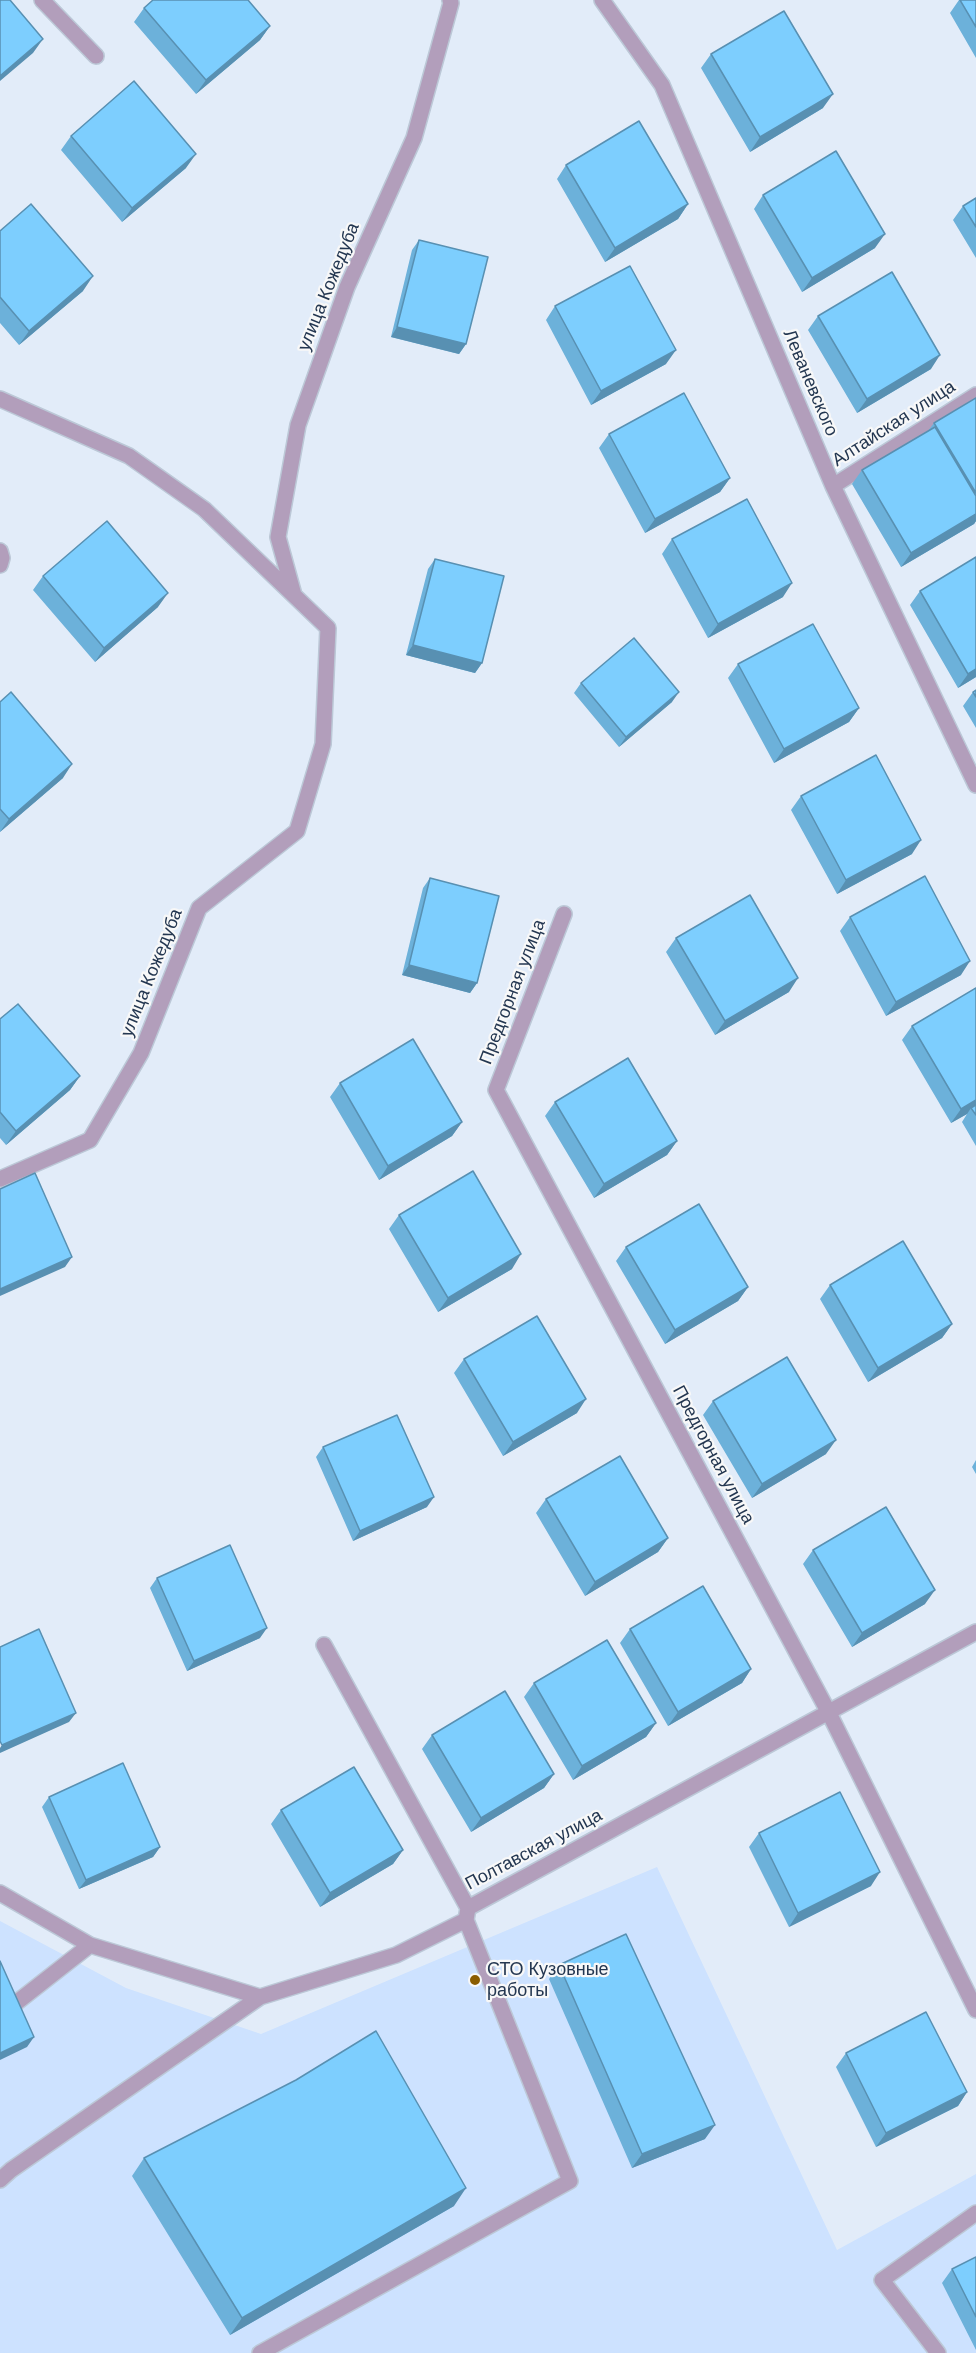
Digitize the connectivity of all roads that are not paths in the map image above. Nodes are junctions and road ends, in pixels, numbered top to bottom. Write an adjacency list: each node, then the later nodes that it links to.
1 (42, 0): 4 (street)
2 (450, 0): 10 (street, улица Кожедуба)
3 (602, 0): 7 (street, Леваневского)
4 (96, 56)
5 (976, 395): 7 (street, Алтайская улица)
6 (0, 399): 10 (street, улица Кожедуба)
7 (833, 486): 11 (street, Леваневского)
8 (0, 551): 9 (street)
9 (0, 565)
10 (294, 594): 13 (street, улица Кожедуба)
11 (976, 785)
12 (564, 914): 16 (street, Предгорная улица)
13 (0, 1179)
14 (976, 1632): 16 (street, Полтавская улица)
15 (324, 1645): 18 (street)
16 (830, 1713): 18 (street, Полтавская улица); 22 (street, Предгорная улица)
17 (0, 1893): 19 (street)
18 (467, 1914): 20 (street, Полтавская улица); 25 (street)
19 (90, 1945): 20 (street); 21 (street)
20 (260, 1997): 23 (street, Полтавская улица)
21 (16, 2003)
22 (976, 2010)
23 (0, 2180)
24 (976, 2213): 26 (street)
25 (260, 2353)
26 (938, 2353)

